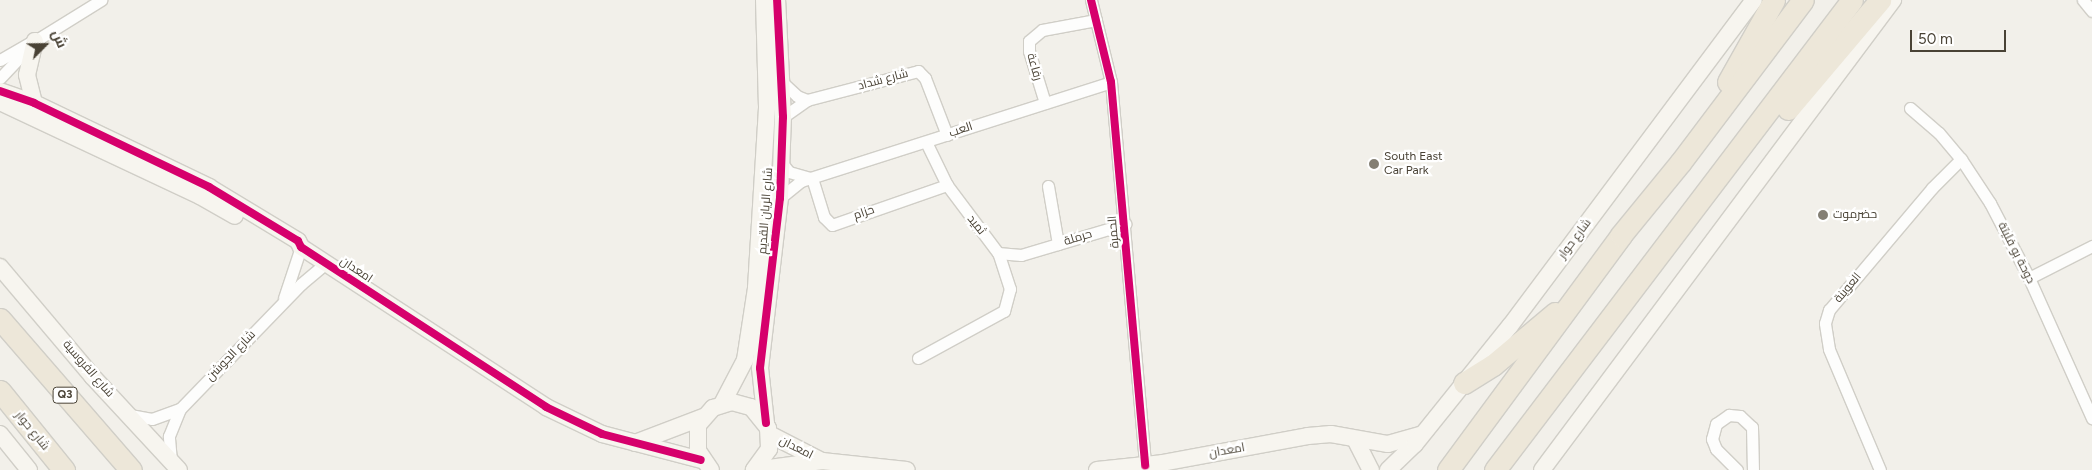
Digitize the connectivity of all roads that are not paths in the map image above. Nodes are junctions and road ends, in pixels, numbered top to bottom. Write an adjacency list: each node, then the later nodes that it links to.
1 (101, 0): 14 (street)
2 (764, 0): 52 (street, شارع الريان القديم)
3 (777, 0): 17 (street, شارع الريان القديم)
4 (1090, 0): 13 (street, الحمرة)
5 (1754, 0): 50 (street, شارع حوار)
6 (1774, 0): 27 (highway)
7 (1802, 0): 27 (highway)
8 (1852, 0): 31 (highway)
9 (1880, 0): 31 (highway)
10 (1893, 0): 76 (street)
11 (2084, 0): 12 (street)
12 (2092, 11)
13 (1096, 20): 18 (street, الحمرة); 23 (street, رفاعة)
14 (35, 41): 15 (street); 16 (street); 22 (street)
15 (0, 60)
16 (0, 78)
17 (782, 82): 20 (street); 25 (street, شارع الريان القديم)
18 (1111, 82): 23 (street, العب); 36 (street, الحمرة)
19 (0, 91): 22 (street, امعدان)
20 (807, 100): 25 (street, شارع شداد); 26 (street, شارع شداد)
21 (0, 102): 39 (street, امعدان)
22 (34, 103): 39 (street, امعدان)
23 (1045, 103): 26 (street, العب)
24 (1910, 108): 29 (street, دوحة بو فليتة)
25 (783, 117): 30 (street, شارع الريان القديم)
26 (946, 135): 28 (street, العب)
27 (1701, 135): 44 (highway)
28 (926, 142): 32 (street, العب); 33 (street, ثميد)
29 (1961, 159): 43 (street, دوحة بو فليتة); 79 (street, العوينة)
30 (782, 162): 32 (street); 35 (street, شارع الريان القديم)
31 (1731, 162): 75 (highway)
32 (812, 178): 33 (street, حزام); 35 (street, العب)
33 (947, 184): 40 (street, ثميد)
34 (1048, 186): 37 (street, حرملة)
35 (780, 198): 57 (street, شارع الريان القديم)
36 (1125, 224): 37 (street, حرملة); 63 (street, الحمرة)
37 (1058, 244): 40 (street)
38 (2092, 246): 43 (street)
39 (302, 247): 41 (street, امعدان); 45 (street, شارع الجوشن)
40 (998, 253): 49 (street, ثميد)
41 (326, 263): 45 (street, شارع الجوشن); 61 (street, امعدان)
42 (0, 267): 54 (street, شارع الفروسية)
43 (2029, 278): 56 (street, دوحة بو فليتة)
44 (1578, 294): 50 (highway); 74 (highway)
45 (283, 302): 53 (street, شارع الجوشن)
46 (0, 309): 48 (highway)
47 (0, 319): 48 (highway, Q3)
48 (23, 346): 68 (highway, Q3)
49 (918, 358)
50 (1464, 383): 58 (street, شارع حوار)
51 (0, 392): 67 (highway, شارع حوار)
52 (722, 404): 55 (street); 57 (street, امعدان)
53 (180, 409): 54 (street, شارع الجوشن); 64 (street, شارع الجوشن)
54 (128, 415): 64 (street, شارع الفروسية)
55 (703, 417): 61 (street); 65 (street)
56 (2092, 418)
57 (767, 428): 62 (street, امعدان); 69 (street, شارع الريان القديم)
58 (1423, 433): 60 (street, امعدان); 73 (street, شارع حوار)
59 (0, 434): 66 (street)
60 (1356, 441): 63 (street, امعدان); 72 (street)
61 (632, 444): 65 (street, امعدان)
62 (822, 461): 69 (street, امعدان); 70 (street, امعدان)
63 (1145, 465): 71 (street, امعدان)
64 (175, 466)
65 (706, 466)
66 (28, 470)
67 (64, 470)
68 (131, 470)
69 (754, 470)
70 (907, 470)
71 (1097, 470)
72 (1371, 470)
73 (1388, 470)
74 (1448, 470)
75 (1495, 470)
76 (1542, 470)
77 (1737, 470): 78 (street)
78 (1753, 470)
79 (1880, 470)

